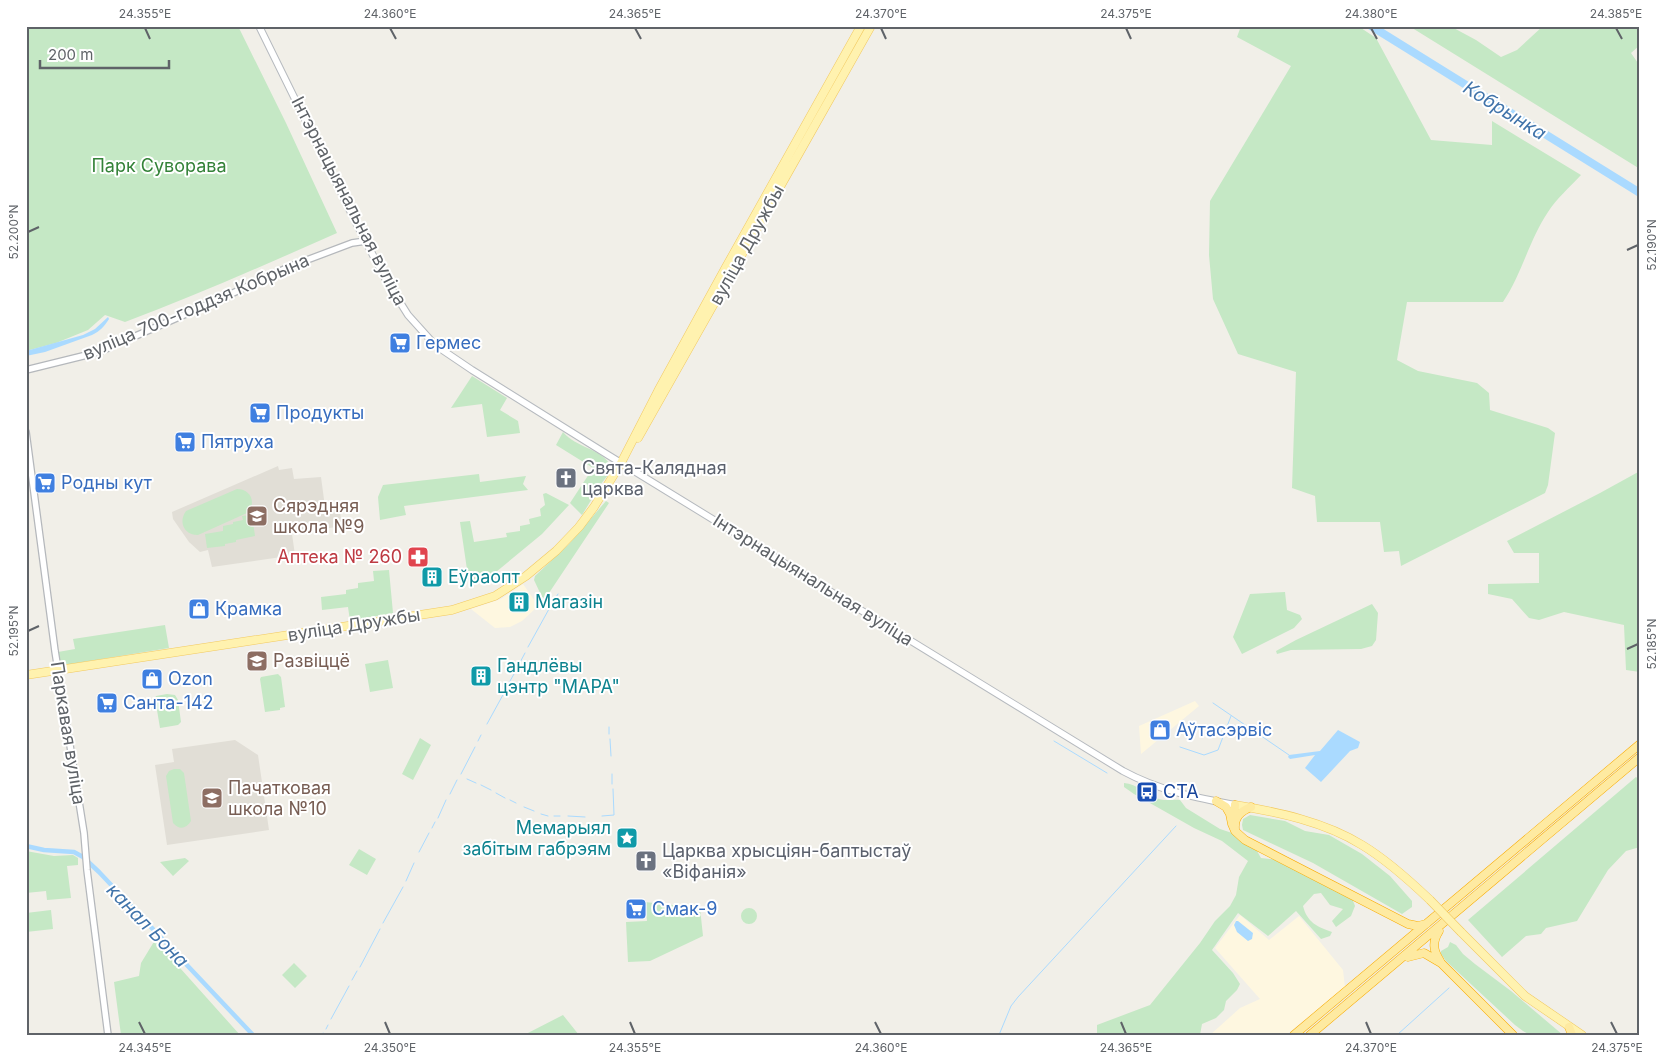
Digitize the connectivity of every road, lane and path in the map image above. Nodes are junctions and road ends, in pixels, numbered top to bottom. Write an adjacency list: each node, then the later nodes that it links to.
1 (259, 26): 7 (main road, Інтэрнацыянальная вуліца)
2 (871, 26): 3 (main road, вуліца Дружбы)
3 (862, 30): 4 (main road, вуліца Дружбы)
4 (837, 77): 5 (main road, вуліца Дружбы); 6 (main road, вуліца Дружбы)
5 (810, 117): 6 (main road); 8 (main road, вуліца Дружбы)
6 (794, 162): 8 (main road, вуліца Дружбы)
7 (366, 241): 9 (street, вуліца 700-годдзя Кобрына); 11 (main road, Інтэрнацыянальная вуліца)
8 (734, 261): 11 (main road, вуліца Дружбы); 11 (main road, вуліца Дружбы)
9 (26, 370)
10 (26, 432): 12 (street, Паркавая вуліца)
11 (621, 463): 12 (main road, вуліца Дружбы); 16 (main road, Інтэрнацыянальная вуліца)
12 (58, 670): 13 (main road, вуліца Дружбы); 27 (street, Паркавая вуліца)
13 (26, 675)
14 (1640, 744): 22 (highway)
15 (1640, 757): 21 (highway)
16 (1216, 801): 17 (main road, Інтэрнацыянальная вуліца); 19 (highway)
17 (1235, 805): 18 (main road); 19 (highway)
18 (1251, 808): 19 (highway); 26 (main road, bridge)
19 (1235, 831): 20 (highway)
20 (1396, 918): 22 (highway); 23 (highway)
21 (1444, 923): 24 (highway); 25 (highway)
22 (1427, 924): 23 (highway)
23 (1402, 944): 28 (highway)
24 (1401, 960): 25 (highway); 29 (highway)
25 (1441, 963): 30 (highway)
26 (1571, 1031): 31 (main road)
27 (108, 1035)
28 (1294, 1035)
29 (1310, 1035)
30 (1513, 1035)
31 (1582, 1035)

